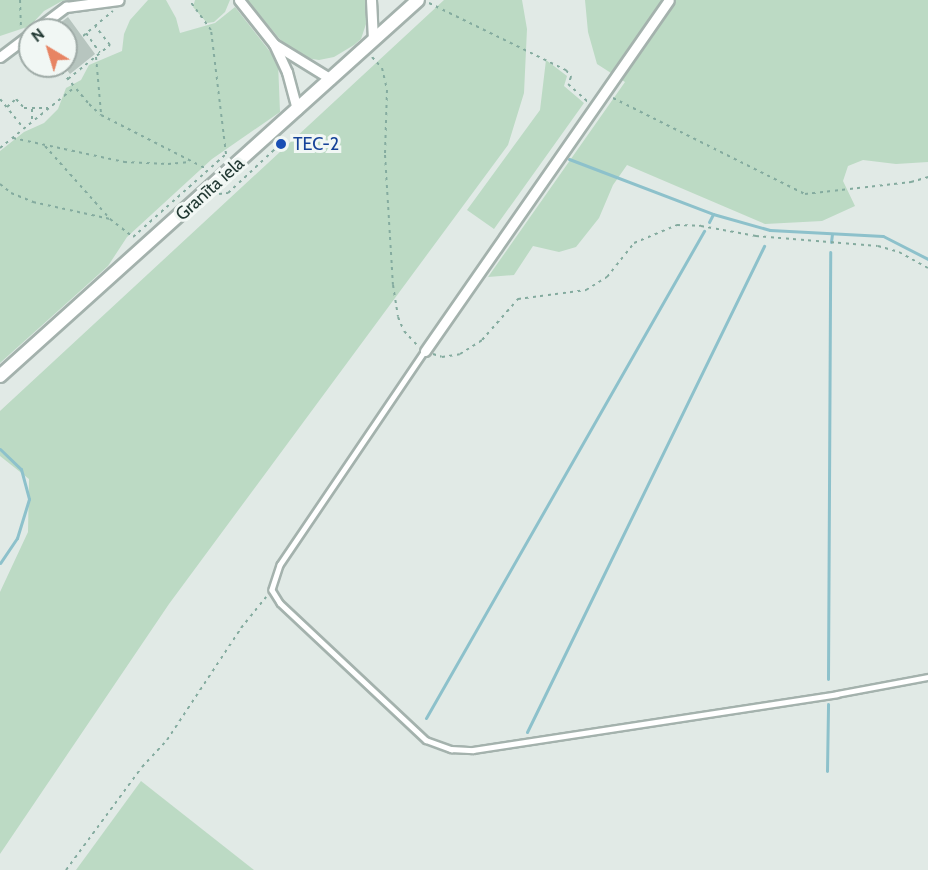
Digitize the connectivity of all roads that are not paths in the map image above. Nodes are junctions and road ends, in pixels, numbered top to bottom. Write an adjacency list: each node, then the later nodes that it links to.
1 (118, 0): 6 (street)
2 (239, 0): 8 (street)
3 (371, 0): 9 (street)
4 (418, 0): 9 (main road, Granīta iela)
5 (669, 0): 13 (street)
6 (51, 18)
7 (18, 43): 10 (street)
8 (274, 44): 11 (street); 12 (street)
9 (369, 44): 11 (main road, Granīta iela)
10 (0, 57)
11 (331, 79): 12 (main road, Granīta iela)
12 (297, 110): 14 (main road, Granīta iela)
13 (425, 351): 15 (lane)
14 (0, 376)
15 (928, 677)

